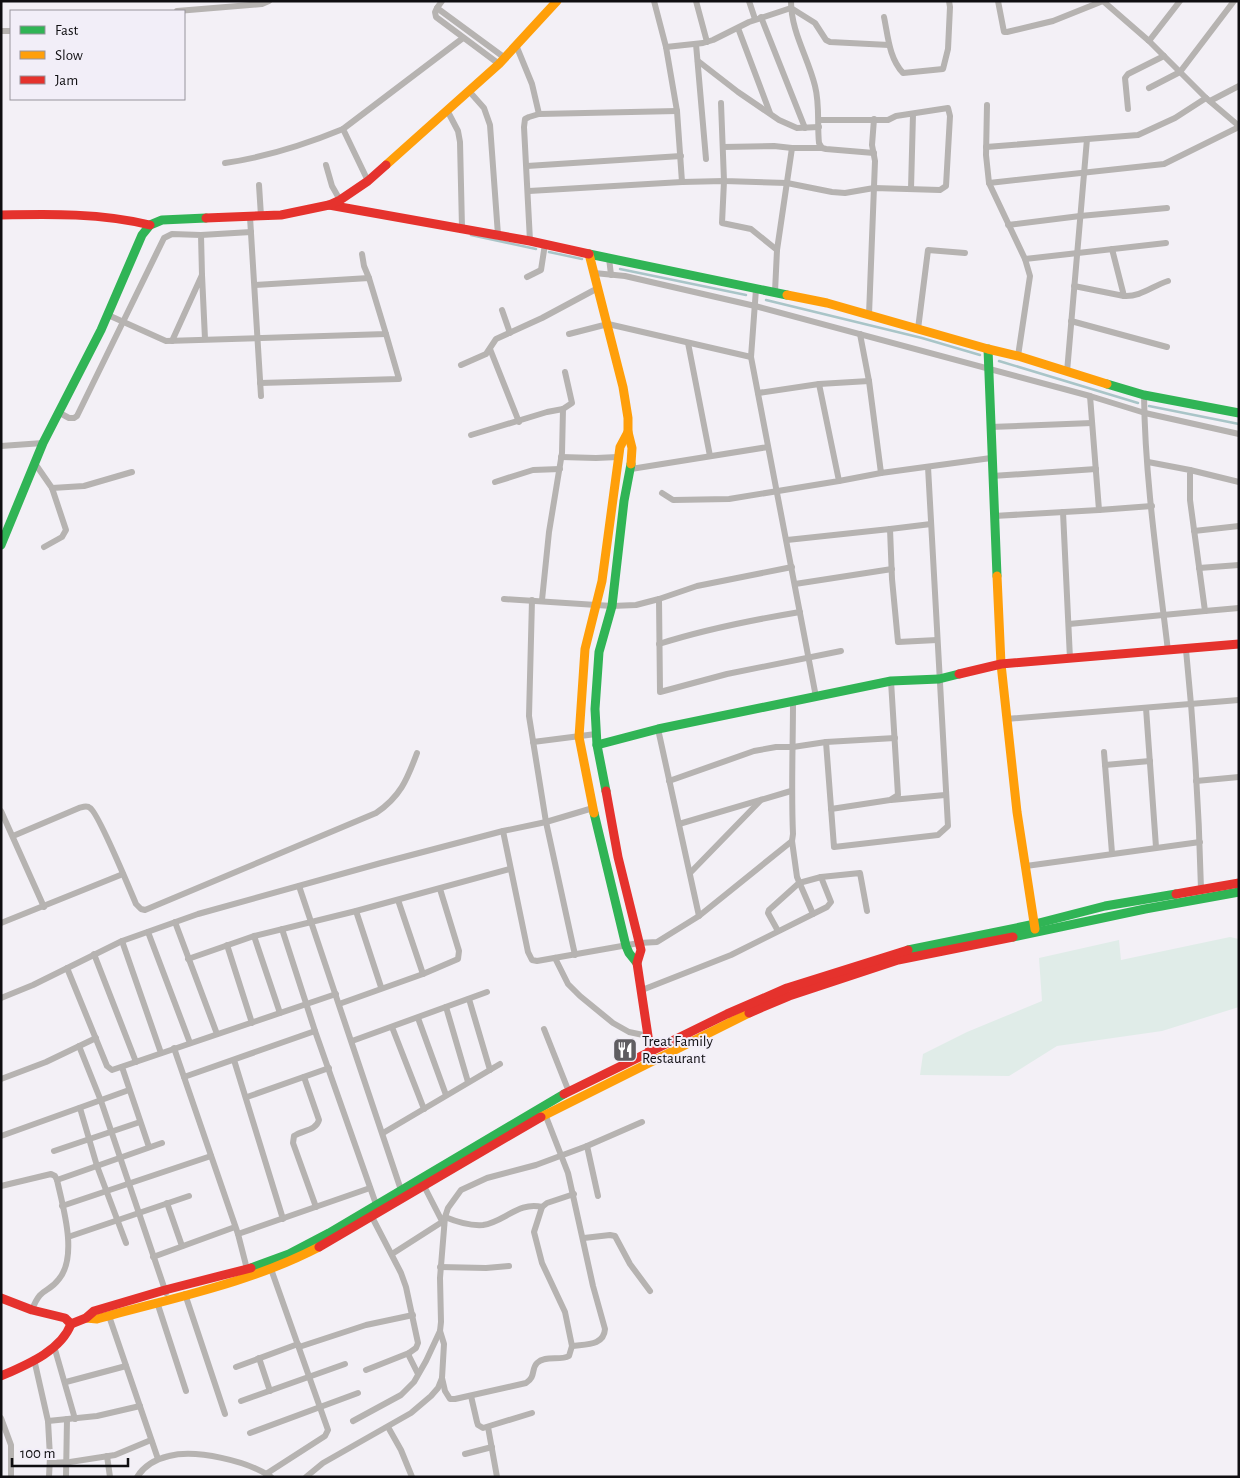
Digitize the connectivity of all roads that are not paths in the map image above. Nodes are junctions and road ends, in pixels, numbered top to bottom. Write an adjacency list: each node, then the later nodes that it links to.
1 (269, 1): 14 (street)
2 (442, 1): 13 (street)
3 (557, 1): 22 (street)
4 (654, 1): 24 (street)
5 (696, 1): 20 (street)
6 (749, 1): 16 (street)
7 (949, 1): 23 (street)
8 (998, 1): 9 (street)
9 (1103, 1): 19 (street)
10 (1180, 1): 19 (street)
11 (1234, 1): 28 (street)
12 (791, 4): 16 (street); 23 (street); 42 (street)
13 (437, 8): 18 (street); 26 (street)
14 (185, 10)
15 (884, 17): 23 (street)
16 (758, 18): 17 (street); 44 (street)
17 (738, 28): 20 (street); 39 (street)
18 (462, 38): 26 (street); 45 (street)
19 (1149, 41): 25 (street)
20 (707, 42): 21 (street)
21 (696, 44): 24 (street); 27 (street)
22 (516, 45): 26 (street); 38 (street)
23 (889, 45)
24 (666, 47): 37 (street)
25 (1164, 56): 28 (street); 35 (street)
26 (502, 61): 31 (street)
27 (698, 61): 39 (street); 53 (street)
28 (1180, 72): 30 (street); 32 (street)
29 (1239, 86): 32 (street)
30 (1149, 88)
31 (469, 91): 36 (street); 79 (street)
32 (1208, 99): 43 (street); 46 (street)
33 (721, 103): 47 (street)
34 (987, 105): 48 (street)
35 (1128, 109)
36 (448, 110): 58 (street); 76 (street)
37 (677, 111): 38 (street); 52 (street)
38 (539, 114): 56 (street)
39 (770, 114): 44 (street)
40 (913, 114): 41 (street); 65 (street); 65 (street)
41 (874, 119): 42 (street); 51 (street)
42 (819, 123): 44 (street); 50 (street)
43 (1239, 126): 57 (street)
44 (806, 128)
45 (343, 129): 54 (street); 58 (street)
46 (1087, 139): 48 (street); 57 (street)
47 (723, 147): 49 (street); 59 (street)
48 (986, 147): 62 (street)
49 (792, 148): 50 (street); 61 (street)
50 (822, 148): 51 (street)
51 (874, 153): 64 (street)
52 (680, 156): 56 (street); 60 (street)
53 (706, 159)
54 (225, 163)
55 (326, 165): 67 (street)
56 (527, 166): 66 (street)
57 (1084, 172): 62 (street); 72 (street)
58 (368, 181): 67 (street)
59 (724, 181): 60 (street); 61 (street); 84 (street)
60 (682, 182): 66 (street)
61 (787, 183): 64 (street); 84 (street)
62 (989, 183): 75 (street)
63 (259, 185): 71 (street)
64 (874, 188): 65 (street); 105 (street)
65 (911, 189)
66 (528, 191): 80 (street)
67 (340, 200): 68 (street)
68 (329, 205): 71 (street); 76 (street)
69 (1167, 208): 72 (street)
70 (1, 215): 74 (street)
71 (261, 216): 73 (street)
72 (1080, 216): 75 (street); 85 (street)
73 (250, 217): 74 (street); 77 (street)
74 (150, 225): 106 (street)
75 (1008, 225): 90 (street)
76 (462, 228): 79 (street)
77 (251, 232): 78 (street); 97 (street)
78 (201, 235): 91 (street); 107 (street)
79 (498, 235): 80 (street)
80 (530, 241): 82 (street)
81 (1166, 243): 83 (street)
82 (545, 244): 88 (street); 94 (street)
83 (1112, 249): 85 (street); 102 (street)
84 (777, 250): 101 (street)
85 (1077, 252): 90 (street); 98 (street)
86 (965, 253): 110 (street)
87 (362, 254): 95 (street)
88 (589, 254): 89 (street); 92 (street)
89 (609, 258): 93 (street); 100 (street)
90 (1025, 259): 122 (street)
91 (202, 274): 116 (street); 117 (street)
92 (594, 274): 93 (street); 99 (street)
93 (611, 275): 103 (street)
94 (527, 277)
95 (369, 278): 97 (street); 112 (street)
96 (1168, 281): 102 (street)
97 (254, 285): 115 (street)
98 (1074, 286): 102 (street); 108 (street)
99 (598, 288): 109 (street); 111 (street)
100 (756, 289): 101 (street); 103 (street)
101 (775, 292): 105 (street)
102 (1124, 296)
103 (755, 306): 114 (street); 123 (street)
104 (502, 310): 111 (street)
105 (870, 314): 110 (street)
106 (108, 315): 107 (street); 136 (street)
107 (123, 321): 117 (street); 136 (street)
108 (1071, 321): 119 (street); 127 (street)
109 (608, 324): 113 (street); 118 (street); 142 (street)
110 (918, 329): 121 (street)
111 (510, 333): 120 (street)
112 (386, 334): 115 (street); 129 (street)
113 (569, 334)
114 (860, 334): 125 (street); 128 (street)
115 (258, 337): 116 (street); 129 (street)
116 (205, 339): 117 (street)
117 (172, 340)
118 (688, 343): 123 (street); 149 (street)
119 (1167, 347)
120 (490, 349): 124 (street); 139 (street)
121 (988, 349): 122 (street); 125 (street)
122 (1018, 356): 127 (street)
123 (751, 357): 131 (street)
124 (461, 365)
125 (988, 368): 134 (street); 141 (street)
126 (565, 372): 135 (street)
127 (1067, 372): 132 (street)
128 (869, 381): 130 (street); 160 (street)
129 (260, 383): 133 (street)
130 (819, 384): 131 (street); 162 (street)
131 (758, 393): 147 (street)
132 (1144, 395): 137 (street); 138 (street)
133 (261, 396)
134 (1090, 396): 137 (street); 140 (street)
135 (563, 409): 139 (street); 148 (street)
136 (58, 412): 145 (street)
137 (1144, 412): 143 (street); 153 (street)
138 (1239, 413)
139 (519, 422): 144 (street)
140 (1092, 423): 141 (street); 157 (street)
141 (990, 427): 151 (street)
142 (628, 432): 150 (street); 156 (street)
143 (1239, 434)
144 (471, 435)
145 (43, 443): 146 (street); 152 (street)
146 (1, 446)
147 (768, 447): 149 (street); 166 (street)
148 (561, 456): 150 (street); 155 (street)
149 (710, 456): 156 (street)
150 (618, 457): 188 (street)
151 (991, 458): 154 (street); 161 (street)
152 (34, 462): 165 (street); 177 (street)
153 (1148, 462): 158 (street); 168 (street)
154 (928, 467): 160 (street); 172 (street)
155 (560, 469): 163 (street); 187 (street)
156 (631, 469): 189 (street)
157 (1096, 470): 161 (street); 169 (street)
158 (1190, 470): 164 (street); 175 (street)
159 (132, 472): 165 (street)
160 (881, 473): 162 (street)
161 (992, 476): 171 (street)
162 (838, 481): 166 (street)
163 (495, 482)
164 (1239, 482)
165 (52, 488): 178 (street)
166 (777, 490): 167 (street); 176 (street)
167 (662, 493)
168 (1152, 506): 169 (street); 193 (street)
169 (1099, 510): 170 (street)
170 (1063, 512): 171 (street); 194 (street)
171 (994, 516): 203 (street)
172 (931, 524): 174 (street); 195 (street)
173 (1239, 526): 175 (street)
174 (890, 529): 176 (street); 182 (street)
175 (1194, 531): 181 (street)
176 (787, 540): 180 (street)
177 (1, 545)
178 (44, 548)
179 (1239, 565): 181 (street)
180 (792, 567): 183 (street); 185 (street)
181 (1199, 568): 191 (street)
182 (892, 569): 183 (street); 195 (street)
183 (795, 584): 192 (street)
184 (504, 599): 186 (street)
185 (659, 599): 189 (street); 196 (street)
186 (532, 600): 187 (street); 216 (street)
187 (542, 600): 188 (street)
188 (596, 605): 189 (street); 214 (street)
189 (612, 606): 213 (street)
190 (1239, 608): 191 (street)
191 (1205, 611): 193 (street)
192 (800, 612): 196 (street); 201 (street)
193 (1164, 616): 194 (street); 199 (street)
194 (1069, 624): 202 (street)
195 (937, 640): 204 (street)
196 (659, 644): 201 (street)
197 (1239, 644): 198 (street)
198 (1186, 650): 199 (street); 209 (street)
199 (1168, 651): 202 (street)
200 (841, 652): 201 (street)
201 (808, 658): 206 (street)
202 (1070, 659): 203 (street)
203 (1001, 664): 204 (street); 211 (street)
204 (939, 678): 205 (street); 228 (street)
205 (891, 681): 206 (street); 215 (street)
206 (816, 697): 208 (street)
207 (1239, 700): 209 (street)
208 (793, 702): 212 (street); 219 (street)
209 (1192, 704): 210 (street); 226 (street)
210 (1146, 708): 211 (street); 222 (street)
211 (1006, 720): 242 (street)
212 (658, 730): 218 (street); 225 (street)
213 (596, 734): 214 (street); 218 (street)
214 (579, 737): 216 (street); 231 (street)
215 (895, 738): 217 (street); 230 (street)
216 (533, 742): 234 (street)
217 (826, 742): 219 (street); 232 (street)
218 (597, 745): 268 (street)
219 (793, 747): 225 (street); 227 (street)
220 (1104, 752): 223 (street)
221 (417, 754): 245 (street)
222 (1150, 761): 223 (street); 240 (street)
223 (1105, 765): 241 (street)
224 (1239, 777): 226 (street)
225 (669, 781): 235 (street)
226 (1196, 781): 239 (street)
227 (791, 790): 229 (street); 238 (street)
228 (945, 795): 230 (street); 232 (street)
229 (762, 799): 235 (street); 244 (street)
230 (890, 800): 232 (street)
231 (593, 808): 234 (street); 270 (street)
232 (831, 809)
233 (1, 810): 237 (street)
234 (546, 822): 236 (street); 272 (street)
235 (679, 824): 244 (street)
236 (503, 831): 243 (street); 249 (street)
237 (12, 836): 245 (street); 254 (street)
238 (792, 841): 247 (street); 258 (street)
239 (1200, 842): 240 (street); 251 (street)
240 (1156, 847): 241 (street)
241 (1112, 854): 242 (street)
242 (1026, 866): 263 (street)
243 (510, 869): 250 (street); 273 (street)
244 (690, 873): 258 (street)
245 (123, 874): 254 (street)
246 (821, 877): 247 (street); 256 (street); 257 (street)
247 (799, 883): 257 (street); 264 (street)
248 (1239, 883): 251 (street)
249 (299, 886): 259 (street); 260 (street)
250 (440, 889): 253 (street); 277 (street)
251 (1201, 889): 263 (street)
252 (1239, 892): 263 (street)
253 (398, 900): 255 (street); 277 (street)
254 (44, 907): 261 (street)
255 (356, 911): 260 (street); 278 (street)
256 (867, 911)
257 (813, 914): 264 (street)
258 (699, 916): 268 (street)
259 (175, 922): 265 (street); 274 (street)
260 (311, 922): 262 (street); 281 (street)
261 (1, 923)
262 (282, 929): 266 (street); 285 (street)
263 (1035, 929): 301 (street)
264 (778, 931): 279 (street)
265 (148, 932): 267 (street); 297 (street)
266 (254, 936): 269 (street); 287 (street)
267 (122, 941): 271 (street); 300 (street)
268 (639, 943): 270 (street); 275 (street)
269 (227, 945): 274 (street); 289 (street)
270 (626, 946): 272 (street); 275 (street)
271 (94, 954): 276 (street); 303 (street)
272 (575, 955): 273 (street)
273 (555, 958): 294 (street)
274 (188, 959): 293 (street)
275 (638, 963): 279 (street)
276 (66, 968): 282 (street); 295 (street)
277 (423, 974): 278 (street)
278 (381, 987): 284 (street)
279 (642, 990): 294 (street)
280 (487, 992): 283 (street)
281 (336, 994): 284 (street); 285 (street)
282 (1, 998)
283 (469, 999): 286 (street); 307 (street)
284 (339, 1004): 296 (street)
285 (306, 1005): 287 (street); 292 (street)
286 (446, 1007): 288 (street); 311 (street)
287 (280, 1013): 289 (street)
288 (418, 1018): 290 (street); 314 (street)
289 (252, 1023): 293 (street)
290 (392, 1027): 296 (street); 318 (street)
291 (544, 1029): 313 (street)
292 (315, 1031): 302 (street); 306 (street)
293 (217, 1034): 297 (street)
294 (648, 1036): 301 (street)
295 (96, 1038): 298 (street); 305 (street)
296 (352, 1041): 323 (street)
297 (190, 1043): 299 (street)
298 (79, 1046): 310 (street); 316 (street)
299 (174, 1048): 300 (street); 308 (street)
300 (161, 1053): 303 (street)
301 (651, 1057): 313 (street); 319 (street)
302 (234, 1060): 308 (street); 315 (street)
303 (136, 1062): 305 (street)
304 (500, 1064): 307 (street)
305 (122, 1067): 312 (street)
306 (329, 1068): 309 (street); 338 (street)
307 (490, 1070): 311 (street)
308 (184, 1077): 331 (street)
309 (304, 1077): 315 (street); 346 (street)
310 (1, 1078)
311 (468, 1082): 314 (street)
312 (129, 1090): 316 (street); 320 (street)
313 (569, 1092): 340 (street)
314 (446, 1096): 318 (street)
315 (247, 1097): 350 (street)
316 (101, 1101): 317 (street); 322 (street)
317 (80, 1108): 324 (street); 325 (street)
318 (424, 1108): 323 (street)
319 (545, 1114): 330 (street); 337 (street)
320 (140, 1122): 322 (street); 328 (street)
321 (642, 1122): 327 (street)
322 (111, 1132): 325 (street); 332 (street)
323 (383, 1133): 340 (street)
324 (1, 1136)
325 (90, 1139): 329 (street); 333 (street)
326 (162, 1143): 328 (street)
327 (587, 1146): 330 (street); 343 (street)
328 (149, 1147): 332 (street)
329 (54, 1152)
330 (562, 1154): 341 (street); 352 (street)
331 (211, 1156): 335 (street); 353 (street)
332 (119, 1158): 333 (street); 335 (street)
333 (97, 1166): 334 (street); 339 (street)
334 (57, 1180): 336 (street); 345 (street)
335 (128, 1184): 339 (street); 349 (street)
336 (1, 1186)
337 (424, 1186): 340 (street); 352 (street)
338 (370, 1188): 346 (street); 348 (street)
339 (107, 1192): 345 (street); 351 (street)
340 (402, 1194): 348 (street)
341 (574, 1194): 347 (street); 356 (street)
342 (189, 1196): 344 (street)
343 (598, 1196)
344 (167, 1203): 349 (street); 358 (street)
345 (62, 1206): 355 (street)
346 (316, 1206): 350 (street)
347 (542, 1207): 352 (street); 378 (street)
348 (376, 1211): 359 (street); 363 (street); 364 (street)
349 (138, 1212): 351 (street); 360 (street)
350 (283, 1219): 354 (street)
351 (117, 1220): 355 (street); 357 (street)
352 (444, 1222): 359 (street); 362 (street)
353 (235, 1227): 354 (street); 358 (street)
354 (238, 1234): 364 (street)
355 (68, 1237): 370 (street)
356 (584, 1238): 365 (street); 378 (street)
357 (126, 1243)
358 (182, 1246): 360 (street)
359 (392, 1254): 371 (street)
360 (154, 1257): 366 (street)
361 (509, 1266): 362 (street)
362 (440, 1267): 375 (street)
363 (271, 1269): 364 (street); 376 (street)
364 (248, 1273): 366 (street); 367 (street)
365 (650, 1291)
366 (166, 1294): 367 (street); 369 (street); 373 (street)
367 (185, 1294): 399 (street)
368 (1, 1298): 370 (street)
369 (158, 1302): 372 (street); 391 (street)
370 (32, 1310): 374 (street)
371 (412, 1315): 376 (street); 379 (street)
372 (110, 1316): 373 (street); 383 (street)
373 (86, 1318): 374 (street)
374 (71, 1324): 377 (street)
375 (440, 1331): 386 (street); 389 (street)
376 (298, 1345): 380 (street); 388 (street)
377 (54, 1346): 381 (street); 390 (street)
378 (572, 1346): 394 (street)
379 (409, 1353): 385 (street); 386 (street)
380 (259, 1358): 384 (street); 392 (street)
381 (34, 1359): 387 (street); 403 (street)
382 (345, 1364): 388 (street)
383 (126, 1366): 390 (street); 396 (street)
384 (236, 1367)
385 (366, 1370)
386 (418, 1374): 404 (street)
387 (1, 1376)
388 (309, 1377): 392 (street); 397 (street)
389 (442, 1378): 394 (street); 405 (street)
390 (66, 1382): 401 (street)
391 (186, 1390)
392 (270, 1391): 395 (street)
393 (358, 1393): 397 (street)
394 (471, 1396): 406 (street)
395 (241, 1401)
396 (140, 1406): 401 (street); 408 (street)
397 (320, 1406): 407 (street); 415 (street)
398 (532, 1413): 406 (street)
399 (225, 1414)
400 (1, 1418): 416 (street)
401 (76, 1418): 402 (street)
402 (67, 1419): 403 (street); 414 (street)
403 (48, 1421): 413 (street)
404 (353, 1421)
405 (388, 1427): 421 (street); 422 (street)
406 (488, 1427): 409 (street)
407 (250, 1433)
408 (151, 1440): 411 (street); 412 (street)
409 (492, 1448): 410 (street); 423 (street)
410 (465, 1454)
411 (107, 1456): 414 (street); 419 (street)
412 (158, 1459): 415 (street); 420 (street)
413 (50, 1463): 414 (street); 417 (street)
414 (66, 1463): 418 (street)
415 (269, 1475)
416 (11, 1477)
417 (49, 1477)
418 (66, 1477)
419 (110, 1477)
420 (137, 1477)
421 (306, 1477)
422 (412, 1477)
423 (498, 1477)

